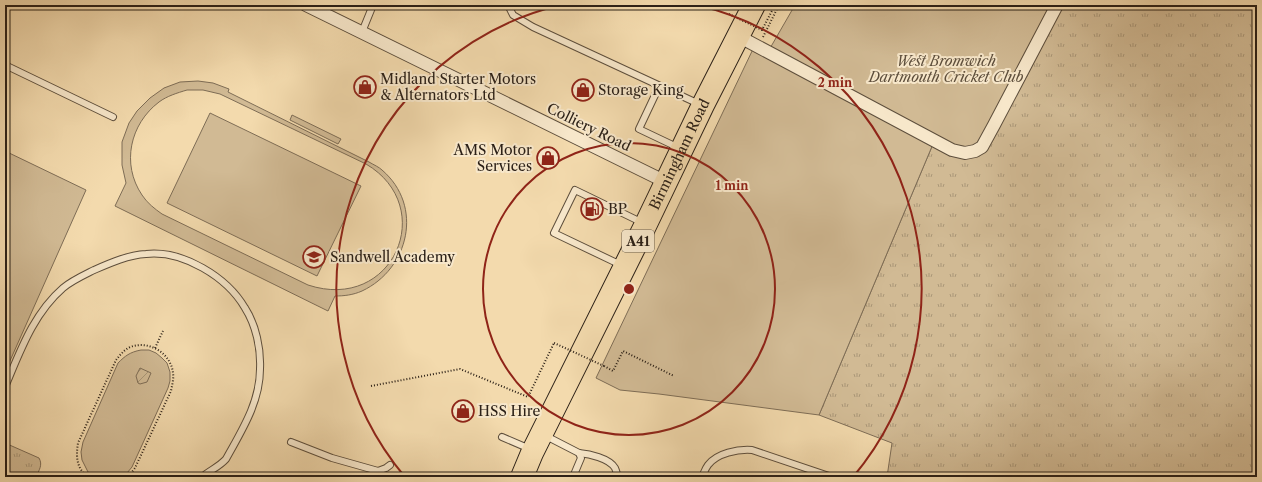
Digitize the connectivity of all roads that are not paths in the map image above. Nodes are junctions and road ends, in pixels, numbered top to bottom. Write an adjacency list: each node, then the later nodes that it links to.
1 (306, 5): 6 (street, Colliery Road)
2 (374, 5): 6 (lane)
3 (508, 5): 10 (lane)
4 (754, 5): 7 (highway, Birmingham Road / A41)
5 (1057, 5): 7 (street)
6 (362, 32): 13 (street, Colliery Road)
7 (738, 36): 10 (highway, Birmingham Road / A41)
8 (5, 65): 11 (lane)
9 (656, 93): 12 (lane)
10 (703, 105): 12 (highway, Birmingham Road / A41)
11 (113, 117)
12 (682, 149): 13 (highway, Birmingham Road / A41)
13 (666, 182): 14 (highway, Birmingham Road / A41)
14 (646, 224): 15 (highway, Birmingham Road / A41); 15 (lane)
15 (625, 267): 19 (highway, Birmingham Road / A41)
16 (5, 387): 22 (lane)
17 (502, 437): 19 (lane)
18 (291, 442): 21 (lane)
19 (539, 443): 20 (lane); 23 (highway, Birmingham Road / A41)
20 (579, 453): 24 (lane); 25 (lane)
21 (390, 465)
22 (202, 477)
23 (522, 477)
24 (572, 477)
25 (618, 477)
26 (702, 477): 27 (lane)
27 (832, 477)

